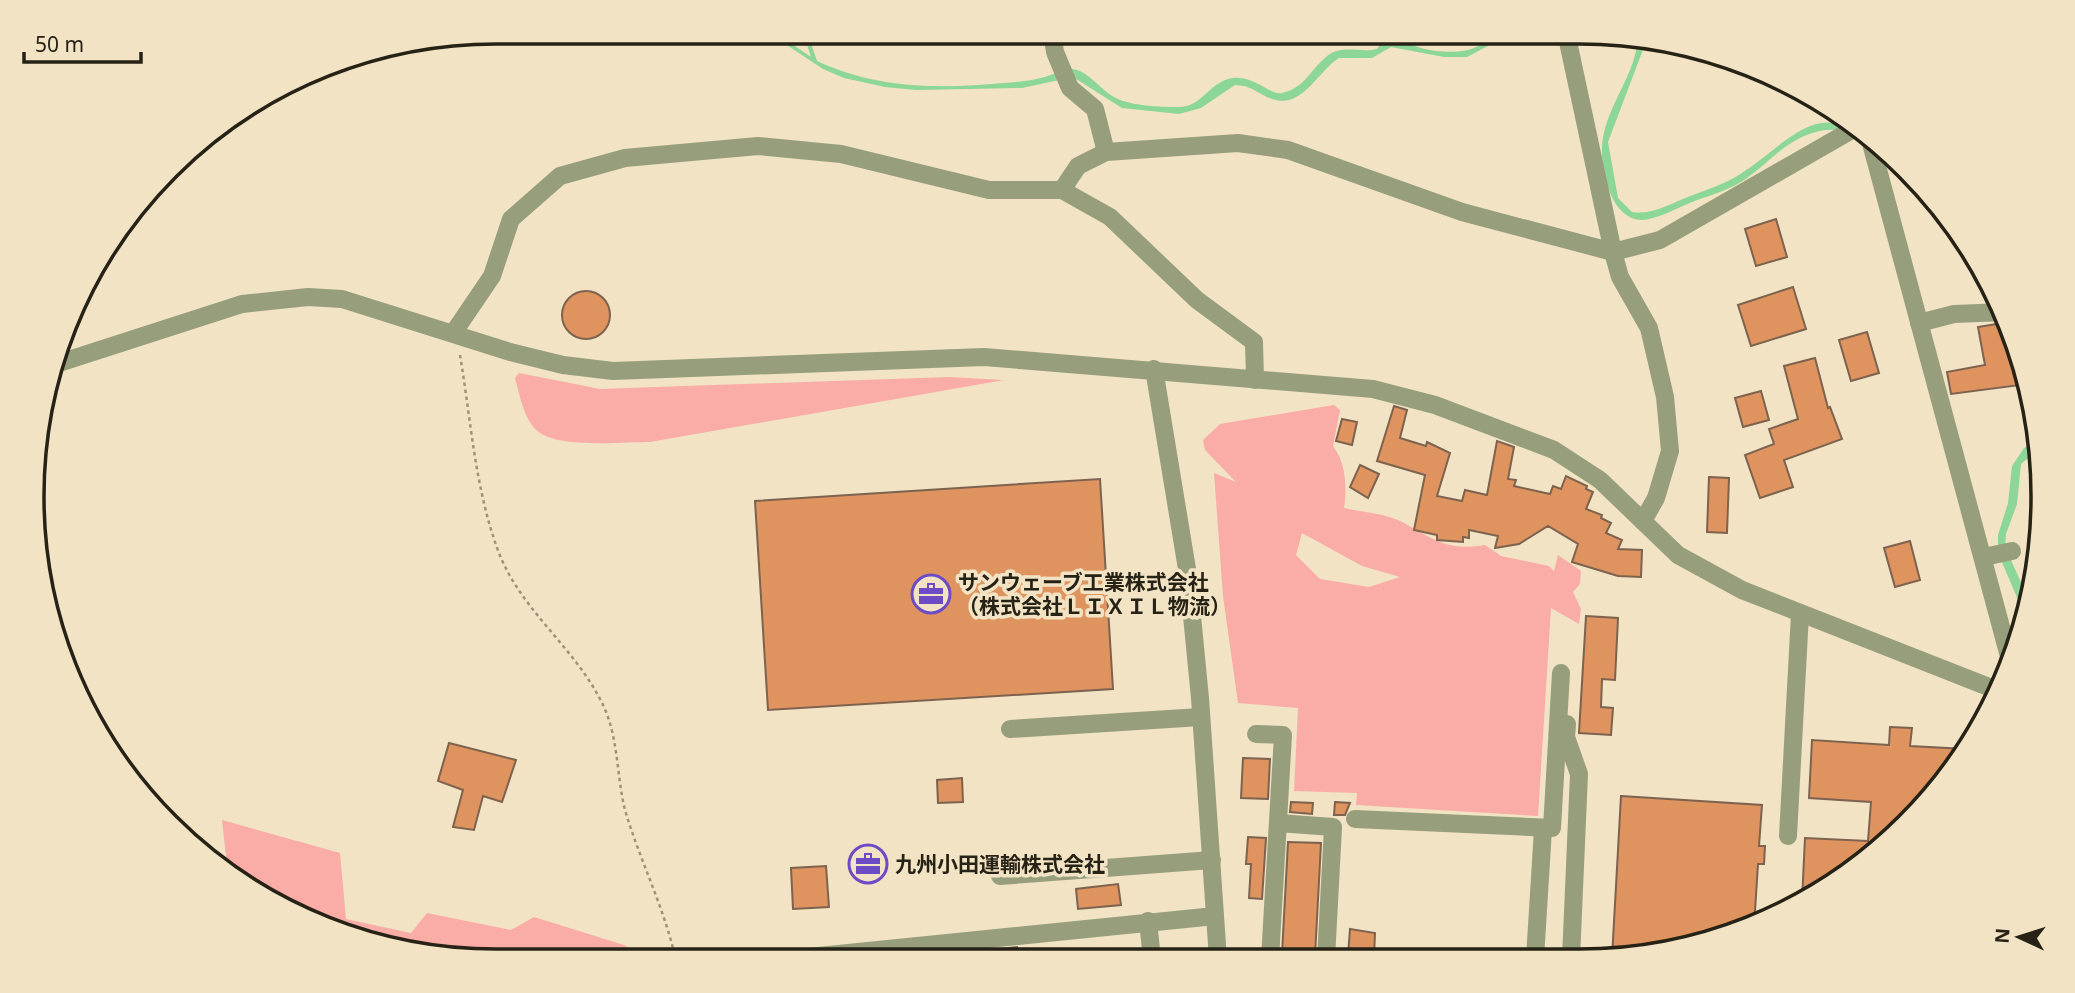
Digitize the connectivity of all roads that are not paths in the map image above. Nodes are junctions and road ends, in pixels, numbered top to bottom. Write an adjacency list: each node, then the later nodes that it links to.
1 (1054, 44): 4 (street)
2 (1568, 44): 7 (street)
3 (1848, 133): 7 (street)
4 (1106, 152): 6 (street); 7 (street)
5 (1873, 153): 9 (street)
6 (1062, 190): 10 (street); 13 (street)
7 (1613, 252): 14 (street)
8 (1992, 312): 9 (street)
9 (1919, 323): 16 (street)
10 (456, 339): 11 (street); 12 (street)
11 (65, 361)
12 (1154, 369): 13 (street); 20 (street)
13 (1255, 380): 14 (street)
14 (1643, 521): 17 (street)
15 (2012, 551): 16 (street)
16 (1988, 556): 18 (street)
17 (1800, 614): 19 (street); 26 (street)
18 (2007, 643)
19 (1989, 687)
20 (1201, 717): 21 (street); 27 (street)
21 (1010, 729)
22 (1256, 734): 24 (street)
23 (1355, 819): 25 (street)
24 (1278, 823): 34 (street); 35 (street)
25 (1543, 829): 36 (street); 37 (street)
26 (1788, 835)
27 (1212, 860): 28 (street); 29 (street)
28 (1000, 876)
29 (1215, 916): 30 (street); 33 (street)
30 (1148, 922): 31 (street); 32 (street)
31 (893, 949)
32 (1151, 949)
33 (1217, 949)
34 (1270, 949)
35 (1327, 949)
36 (1536, 949)
37 (1571, 949)

